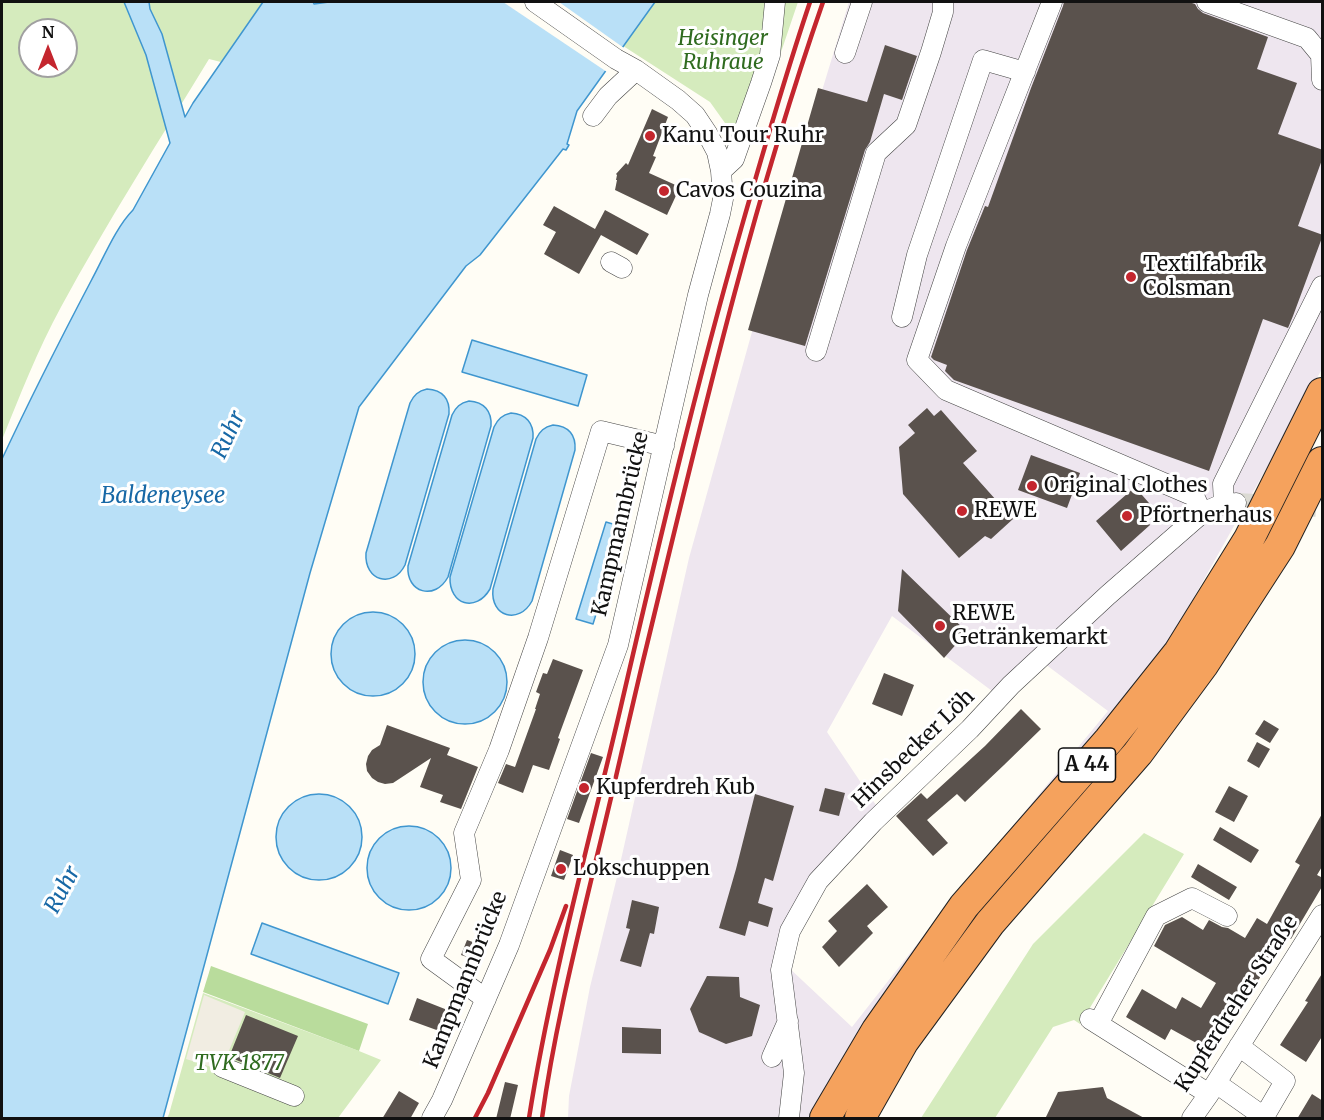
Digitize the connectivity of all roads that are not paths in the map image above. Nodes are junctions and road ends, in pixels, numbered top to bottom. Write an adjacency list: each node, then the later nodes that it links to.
1 (535, 2): 8 (street, Kampmannbrücke)
2 (775, 2): 12 (street)
3 (862, 2): 7 (street)
4 (943, 2): 15 (street)
5 (1052, 2): 9 (street)
6 (1207, 2): 10 (street)
7 (845, 53)
8 (636, 70): 11 (street); 12 (street, Kampmannbrücke)
9 (1025, 72): 14 (street); 19 (street)
10 (1323, 80)
11 (593, 116)
12 (721, 171): 17 (street, Kampmannbrücke)
13 (1323, 286): 19 (street, Hinsbecker Löh)
14 (902, 317)
15 (816, 351)
16 (1323, 393): 31 (highway, A 44)
17 (664, 446): 22 (street, Kampmannbrücke); 22 (street)
18 (1323, 462): 32 (highway, A 44)
19 (1202, 513): 23 (street, Hinsbecker Löh)
20 (1323, 915): 24 (street, Kupferdreher Straße)
21 (1227, 916): 27 (street)
22 (486, 999): 29 (street, Kampmannbrücke)
23 (788, 1021): 25 (street); 30 (street, Hinsbecker Löh)
24 (1239, 1046): 27 (street, Kupferdreher Straße); 27 (street)
25 (772, 1057)
26 (222, 1067): 28 (street)
27 (1212, 1089): 33 (street, Kupferdreher Straße)
28 (294, 1096)
29 (432, 1119)
30 (789, 1119)
31 (825, 1119)
32 (860, 1119)
33 (1192, 1119)

